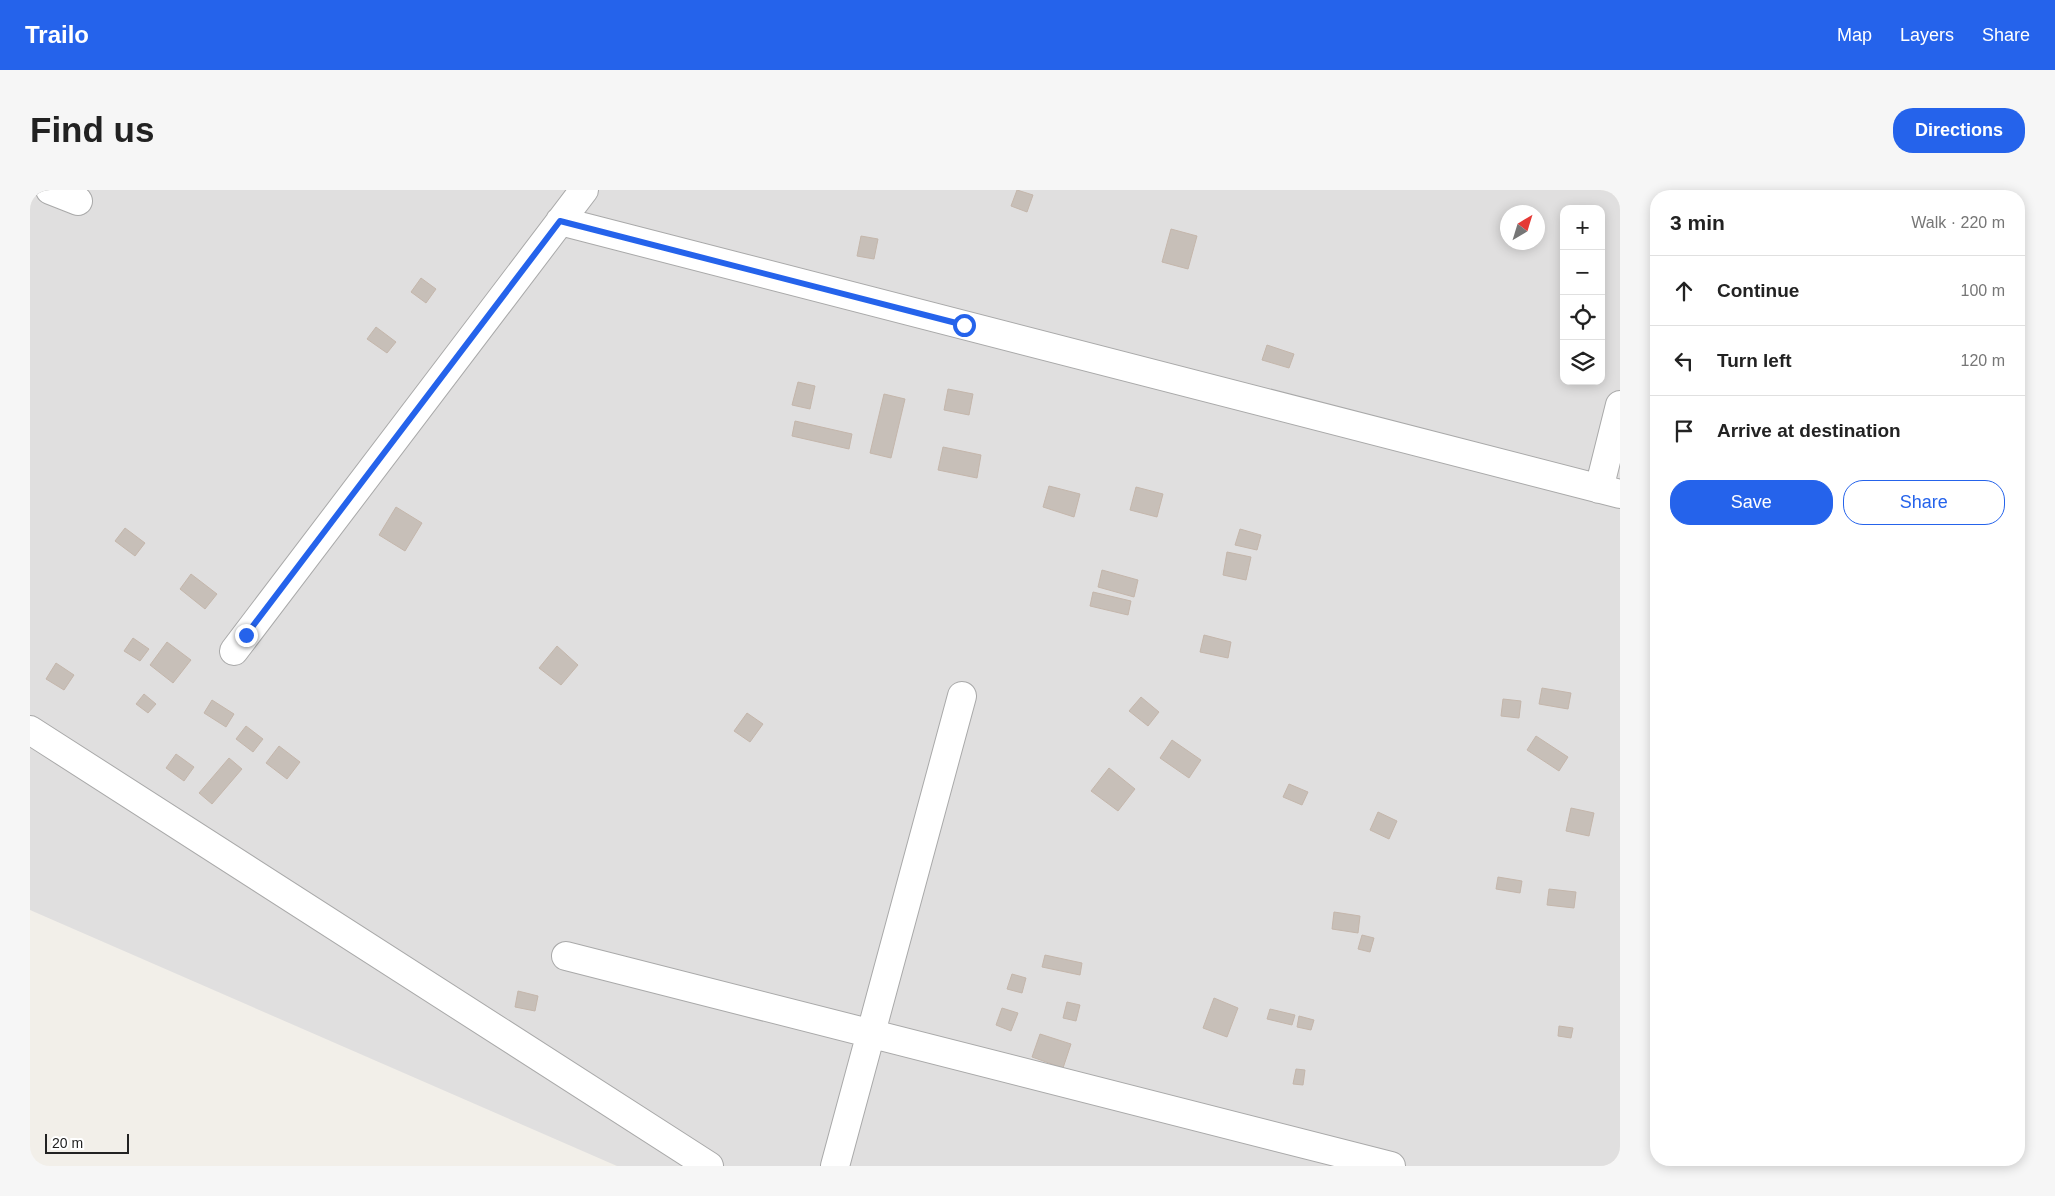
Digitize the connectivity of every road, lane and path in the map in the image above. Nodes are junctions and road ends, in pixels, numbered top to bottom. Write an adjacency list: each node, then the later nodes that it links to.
1 (50, 190): 3 (street)
2 (584, 190): 4 (street)
3 (78, 202)
4 (560, 221): 6 (street); 7 (street)
5 (1620, 405): 6 (street)
6 (1610, 491)
7 (234, 651)
8 (962, 696): 11 (street)
9 (30, 730): 12 (street)
10 (566, 956): 11 (street)
11 (872, 1032): 13 (street); 14 (street)
12 (709, 1166)
13 (836, 1166)
14 (1391, 1166)

